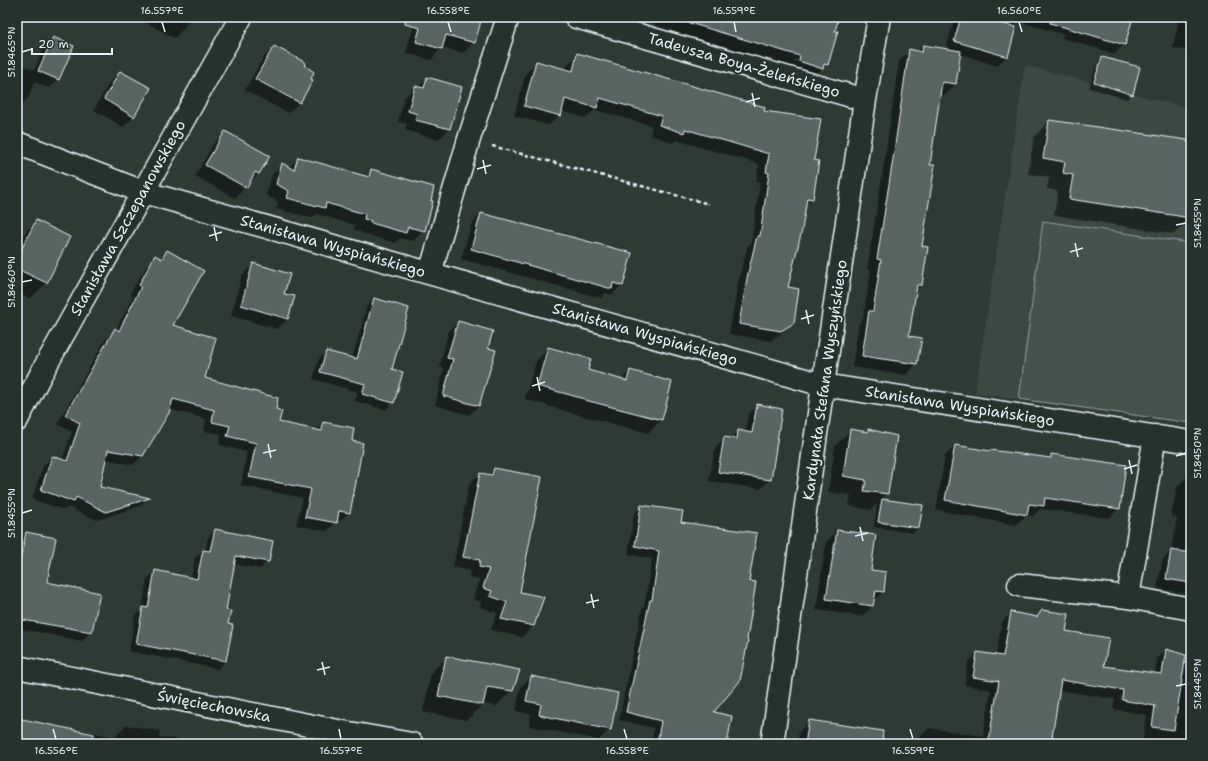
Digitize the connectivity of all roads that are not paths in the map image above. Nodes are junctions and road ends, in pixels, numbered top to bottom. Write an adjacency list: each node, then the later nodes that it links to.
1 (241, 17): 7 (street, Stanisława Szczepanowskiego)
2 (508, 17): 8 (street)
3 (576, 17): 5 (street, Tadeusza Boya-Żeleńskiego)
4 (879, 17): 5 (street, Kardynała Stefana Wyszyńskiego)
5 (865, 100): 9 (street, Kardynała Stefana Wyszyńskiego)
6 (17, 143): 7 (street, Stanisława Wyspiańskiego)
7 (143, 192): 8 (street, Stanisława Wyspiańskiego); 10 (street, Stanisława Szczepanowskiego)
8 (430, 273): 9 (street, Stanisława Wyspiańskiego)
9 (823, 385): 11 (street, Stanisława Wyspiańskiego); 18 (street, Kardynała Stefana Wyszyńskiego)
10 (17, 420)
11 (1155, 436): 12 (street, Stanisława Wyspiańskiego); 14 (street)
12 (1191, 442)
13 (1019, 585): 14 (street)
14 (1128, 597): 15 (street)
15 (1191, 609)
16 (17, 667): 17 (street, Święciechowska)
17 (412, 744)
18 (772, 744)

